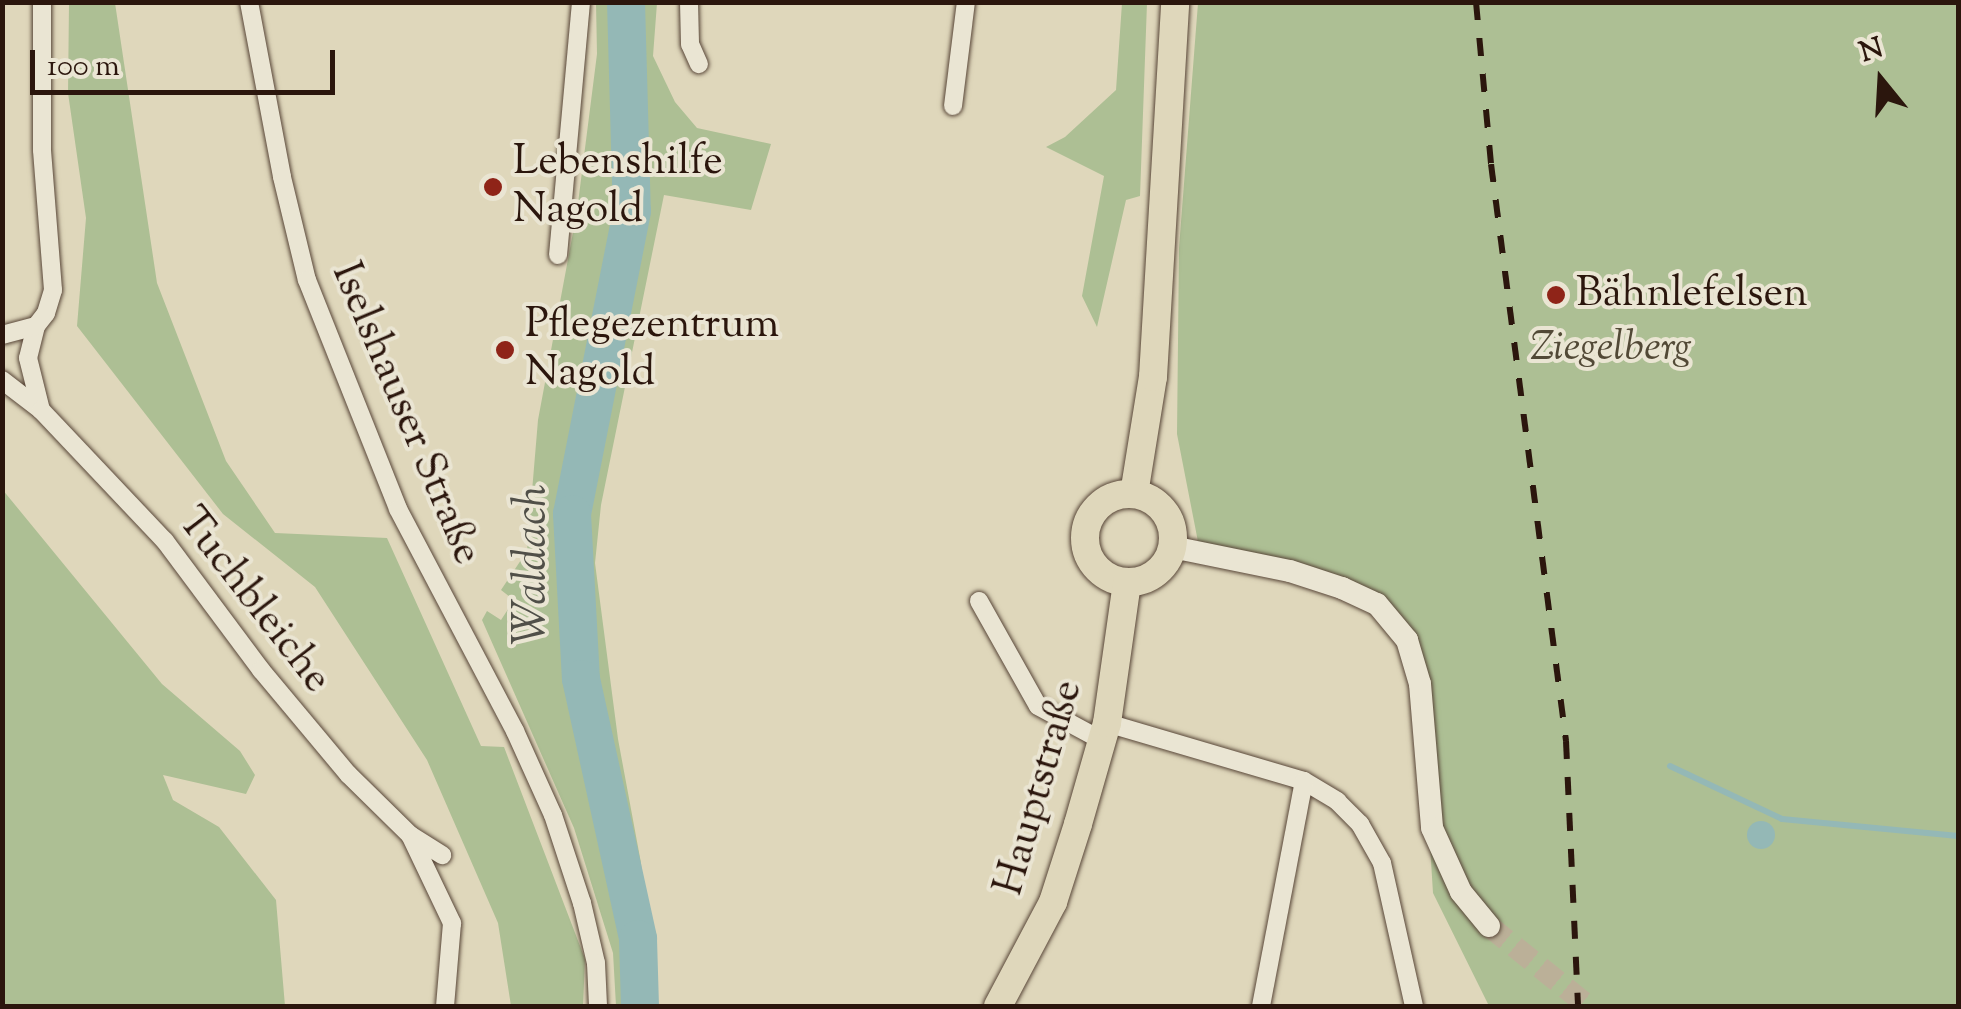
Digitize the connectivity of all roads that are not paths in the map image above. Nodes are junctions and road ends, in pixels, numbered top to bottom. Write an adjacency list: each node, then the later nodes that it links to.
1 (42, 2): 10 (street, Tuchbleiche)
2 (249, 2): 24 (street, Iselshauser Straße)
3 (581, 2): 9 (street)
4 (688, 2): 7 (street)
5 (966, 2): 8 (street)
6 (1175, 2): 14 (main road)
7 (699, 64)
8 (953, 106)
9 (558, 255)
10 (36, 326): 11 (street); 13 (street, Tuchbleiche)
11 (2, 335)
12 (2, 380): 13 (street, Tuchbleiche)
13 (41, 410): 20 (street, Tuchbleiche)
14 (1134, 494): 15 (main road); 16 (main road)
15 (1172, 546): 16 (main road); 22 (street)
16 (1127, 582): 18 (main road, Hauptstraße)
17 (979, 602): 18 (street)
18 (1105, 732): 19 (street); 25 (main road, Hauptstraße)
19 (1304, 781): 26 (street); 27 (street)
20 (410, 836): 21 (street, Tuchbleiche); 23 (street, Tuchbleiche)
21 (442, 856)
22 (1489, 926)
23 (445, 1006)
24 (598, 1006)
25 (998, 1006)
26 (1260, 1006)
27 (1414, 1006)

